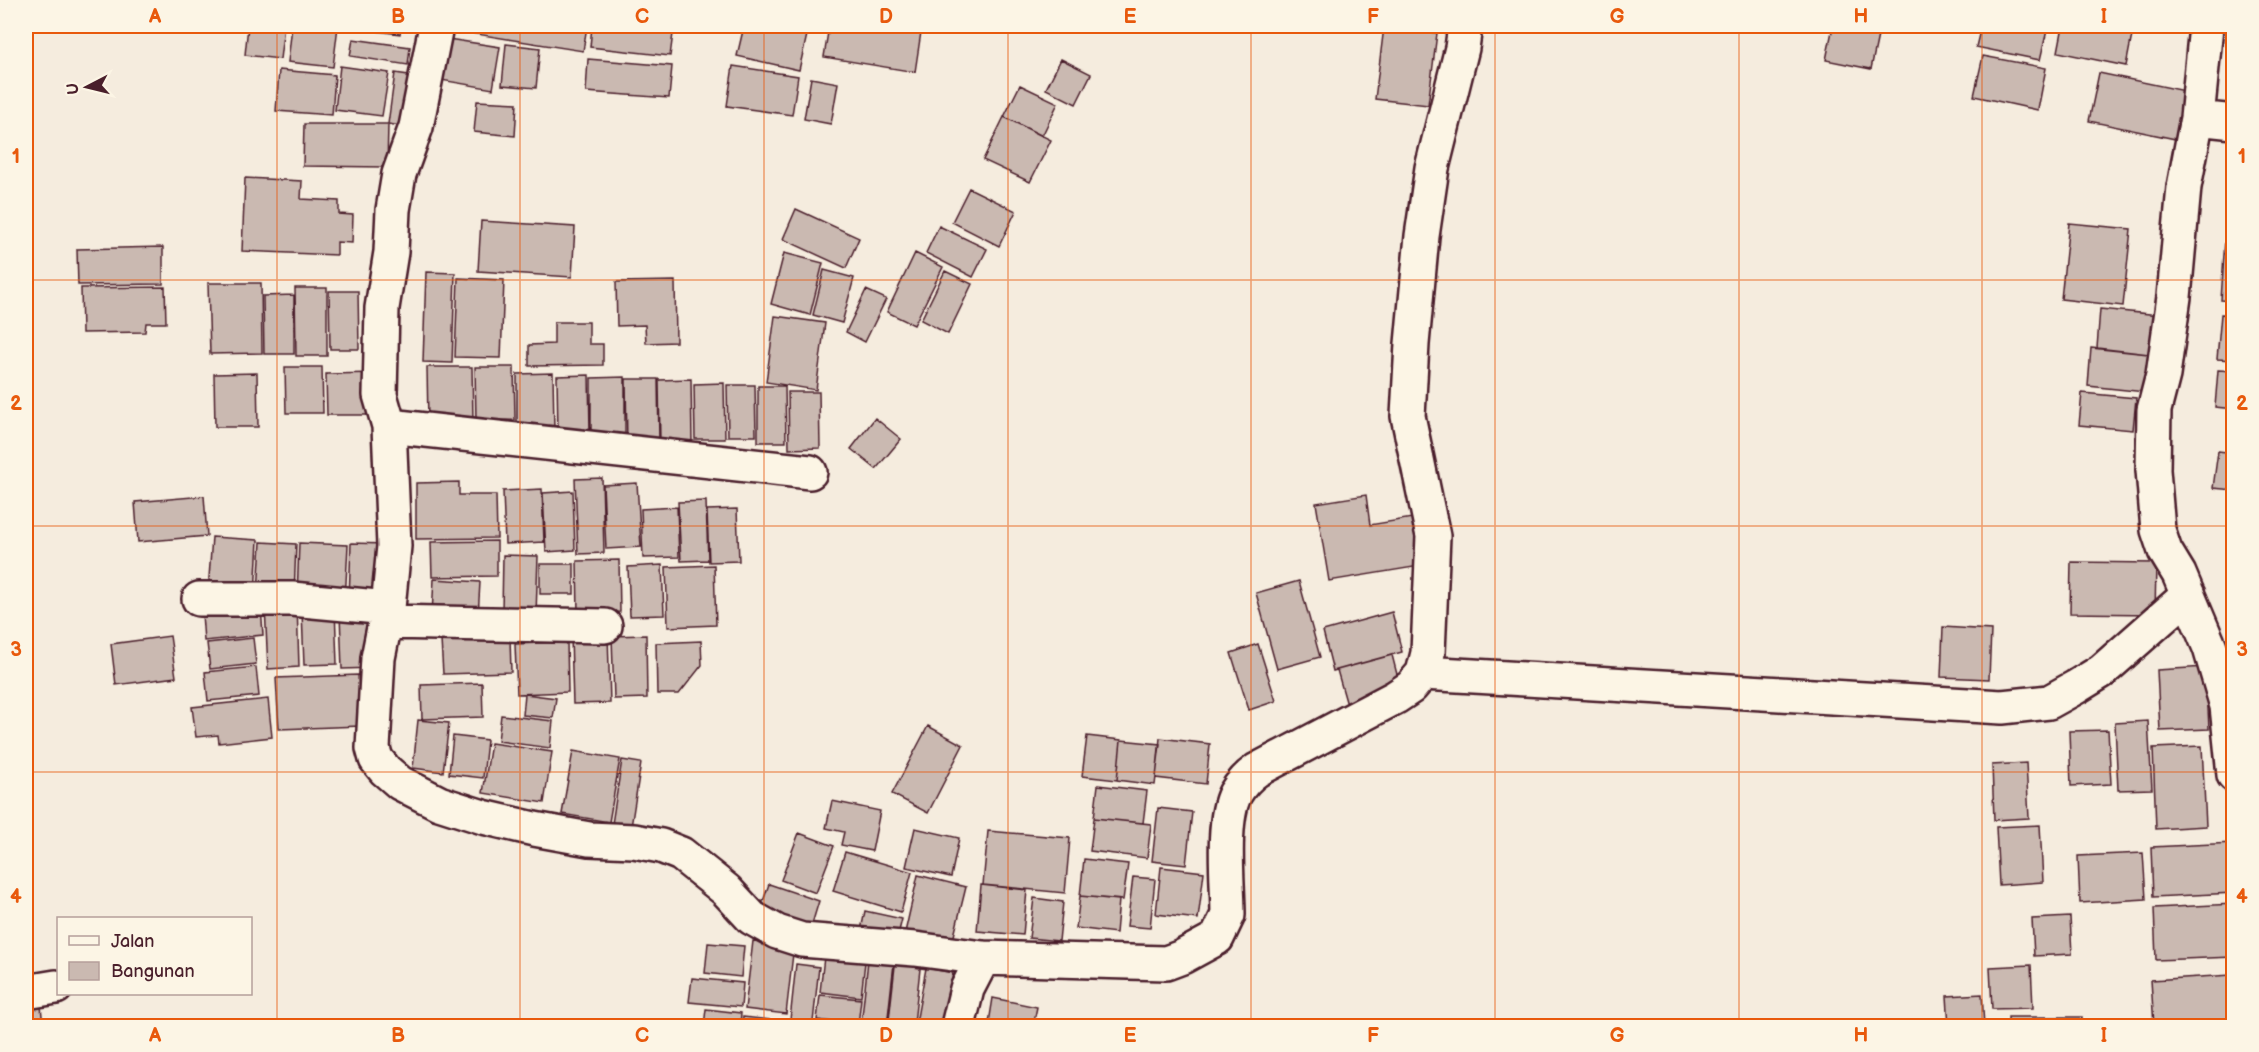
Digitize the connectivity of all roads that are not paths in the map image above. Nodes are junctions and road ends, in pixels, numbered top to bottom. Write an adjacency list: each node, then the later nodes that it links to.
1 (436, 26): 6 (street)
2 (1465, 26): 12 (street)
3 (2206, 26): 4 (street)
4 (2197, 118): 5 (street); 8 (street)
5 (2234, 122)
6 (389, 426): 7 (street); 10 (street)
7 (810, 472)
8 (2188, 595): 12 (street); 13 (street)
9 (199, 599): 10 (street)
10 (387, 615): 11 (street); 14 (street)
11 (604, 626)
12 (1423, 673): 14 (street)
13 (2234, 775)
14 (983, 958): 15 (street)
15 (958, 1026)

